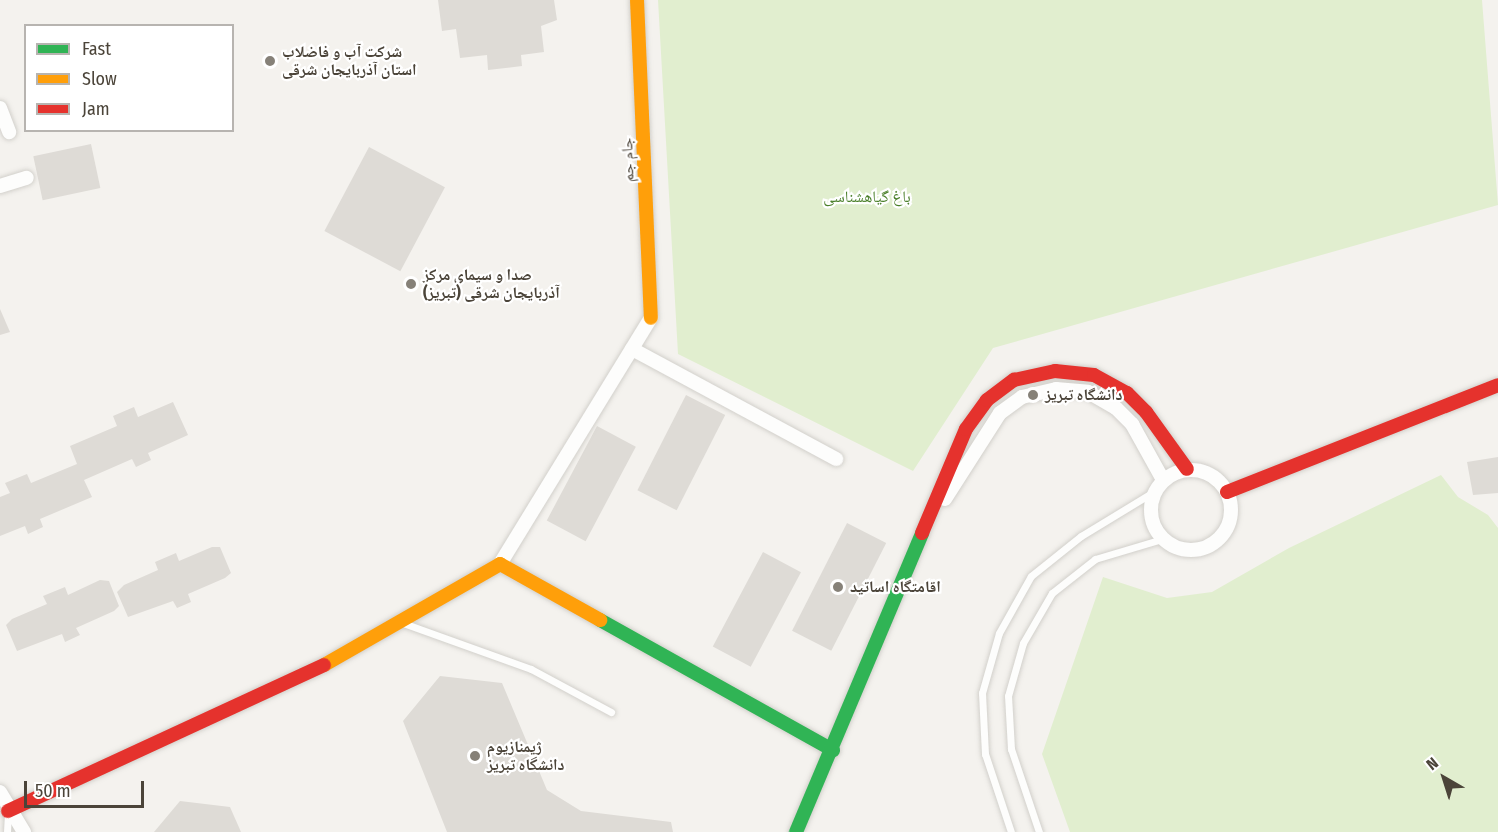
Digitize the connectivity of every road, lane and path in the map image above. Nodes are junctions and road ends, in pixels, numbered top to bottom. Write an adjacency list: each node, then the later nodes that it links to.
1 (638, 0): 6 (street, جام جم)
2 (0, 108): 3 (street)
3 (9, 132)
4 (27, 178): 5 (street)
5 (0, 186)
6 (632, 349): 8 (street); 14 (street)
7 (1498, 385): 11 (street)
8 (836, 459)
9 (1187, 469): 10 (street); 11 (street); 13 (street)
10 (1159, 485): 12 (street); 13 (street); 23 (lane)
11 (1227, 492): 12 (street)
12 (1162, 539): 24 (lane)
13 (919, 542): 17 (street)
14 (500, 564): 15 (street); 17 (street)
15 (403, 623): 16 (lane); 19 (street)
16 (611, 712)
17 (833, 750): 22 (street)
18 (0, 792): 19 (street)
19 (8, 811): 20 (lane); 21 (street)
20 (7, 832)
21 (24, 832)
22 (796, 832)
23 (1011, 832)
24 (1039, 832)

